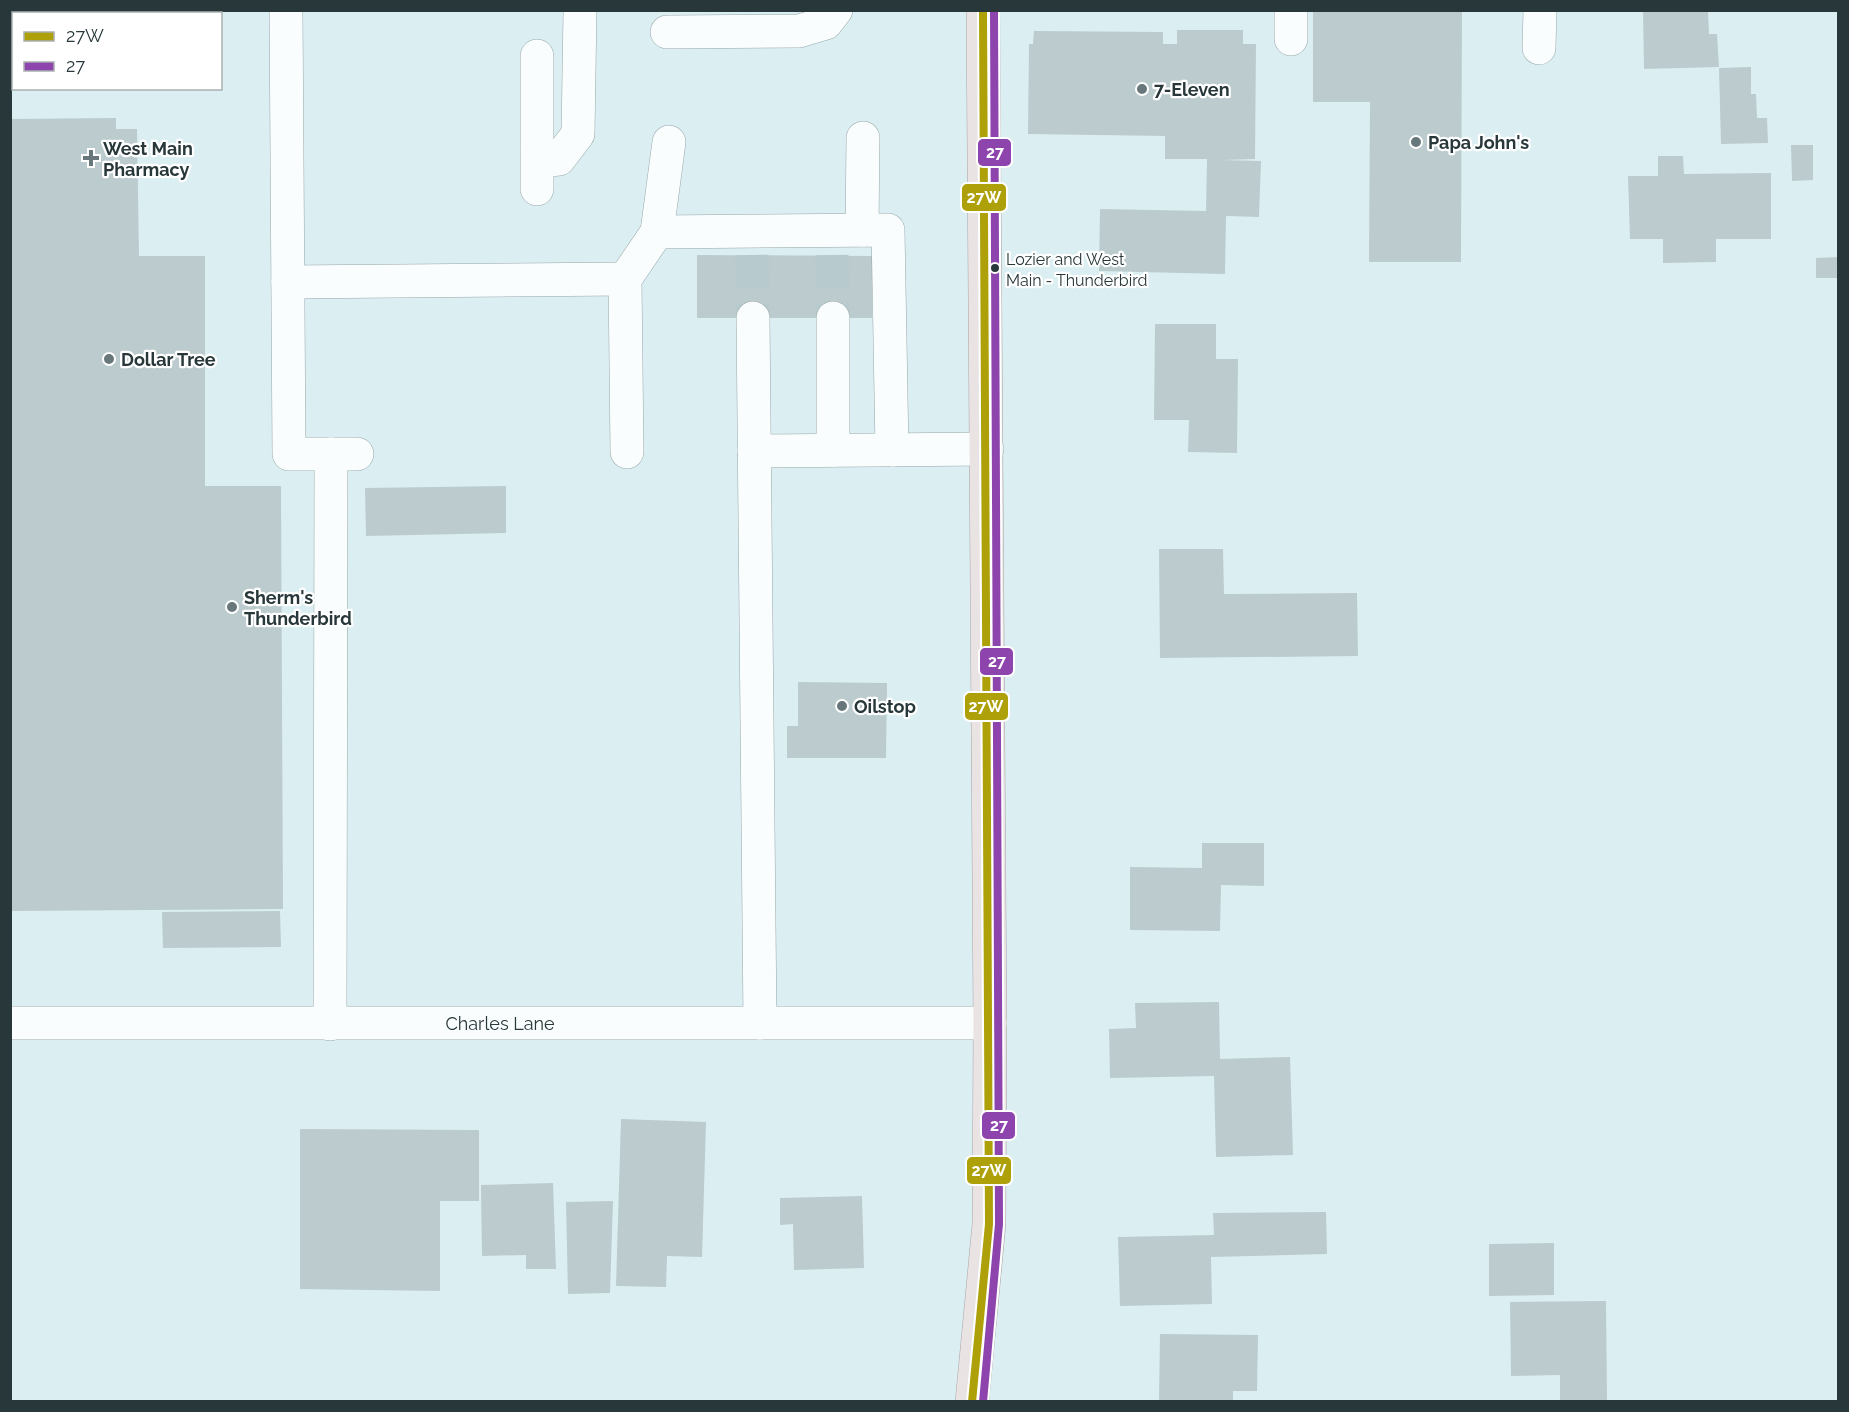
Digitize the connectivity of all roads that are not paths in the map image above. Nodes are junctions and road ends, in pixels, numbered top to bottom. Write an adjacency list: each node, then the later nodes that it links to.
1 (286, 10): 14 (street)
2 (580, 10): 8 (street)
3 (836, 10): 6 (street)
4 (983, 10): 17 (main road)
5 (1540, 10): 7 (street)
6 (667, 32)
7 (1539, 48)
8 (537, 56)
9 (863, 138): 12 (street)
10 (669, 142): 11 (street)
11 (657, 232): 12 (street); 13 (street)
12 (842, 239): 19 (street)
13 (625, 279): 14 (street); 21 (street)
14 (288, 282): 25 (street)
15 (753, 318): 20 (street)
16 (833, 318): 18 (street)
17 (987, 449): 19 (street); 24 (main road)
18 (833, 450): 19 (street); 20 (street)
19 (892, 450)
20 (754, 451): 23 (street)
21 (627, 452)
22 (10, 1023): 25 (street, Charles Lane)
23 (760, 1023): 24 (street, Charles Lane); 25 (street, Charles Lane)
24 (990, 1023): 26 (main road)
25 (330, 1024)
26 (972, 1401)

